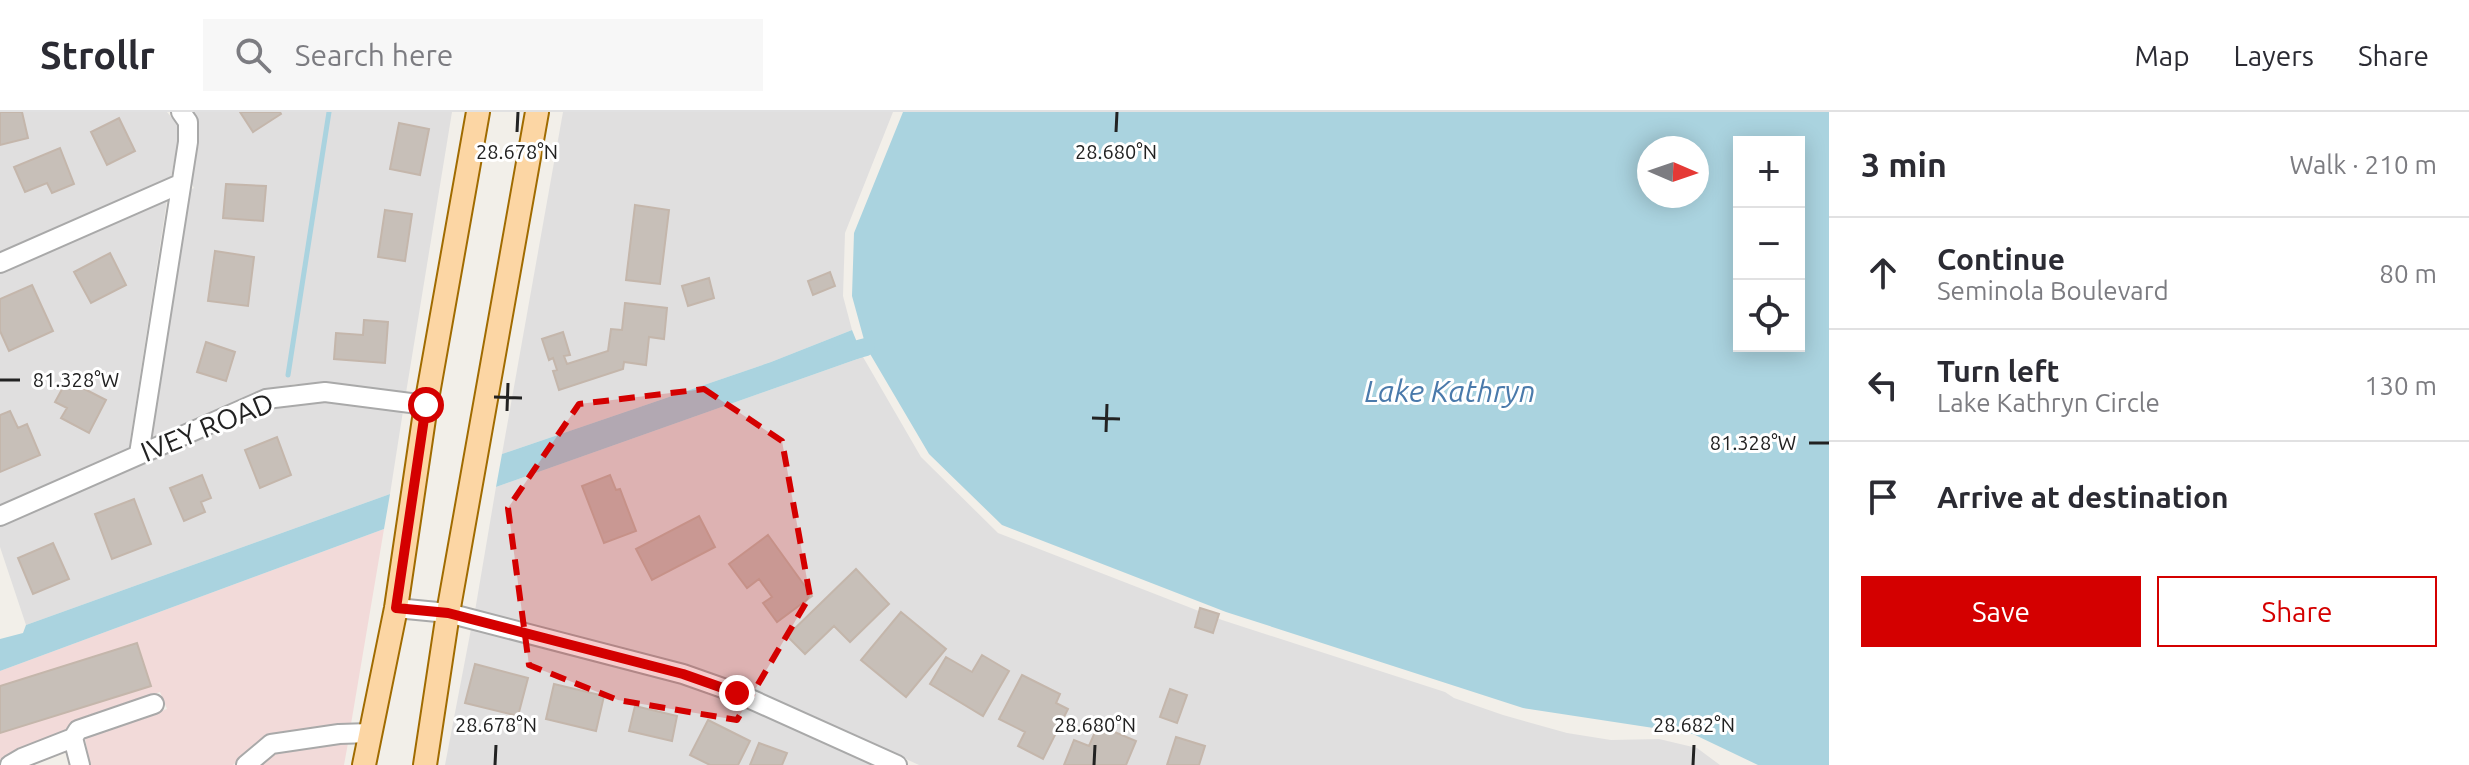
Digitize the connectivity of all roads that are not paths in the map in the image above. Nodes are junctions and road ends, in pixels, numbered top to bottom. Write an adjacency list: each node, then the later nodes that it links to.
1 (181, 112): 4 (street)
2 (478, 112): 6 (main road)
3 (537, 112): 10 (main road)
4 (180, 184): 5 (street); 7 (street)
5 (0, 263)
6 (426, 405): 7 (street, IVEY ROAD); 9 (main road)
7 (139, 454): 8 (street, IVEY ROAD)
8 (0, 516)
9 (396, 608): 10 (street); 12 (main road)
10 (448, 613): 18 (main road); 19 (street)
11 (154, 704): 13 (street)
12 (370, 733): 16 (street); 17 (main road)
13 (73, 738): 14 (street); 15 (street)
14 (10, 765)
15 (80, 765)
16 (246, 765)
17 (364, 765)
18 (425, 765)
19 (897, 765)

